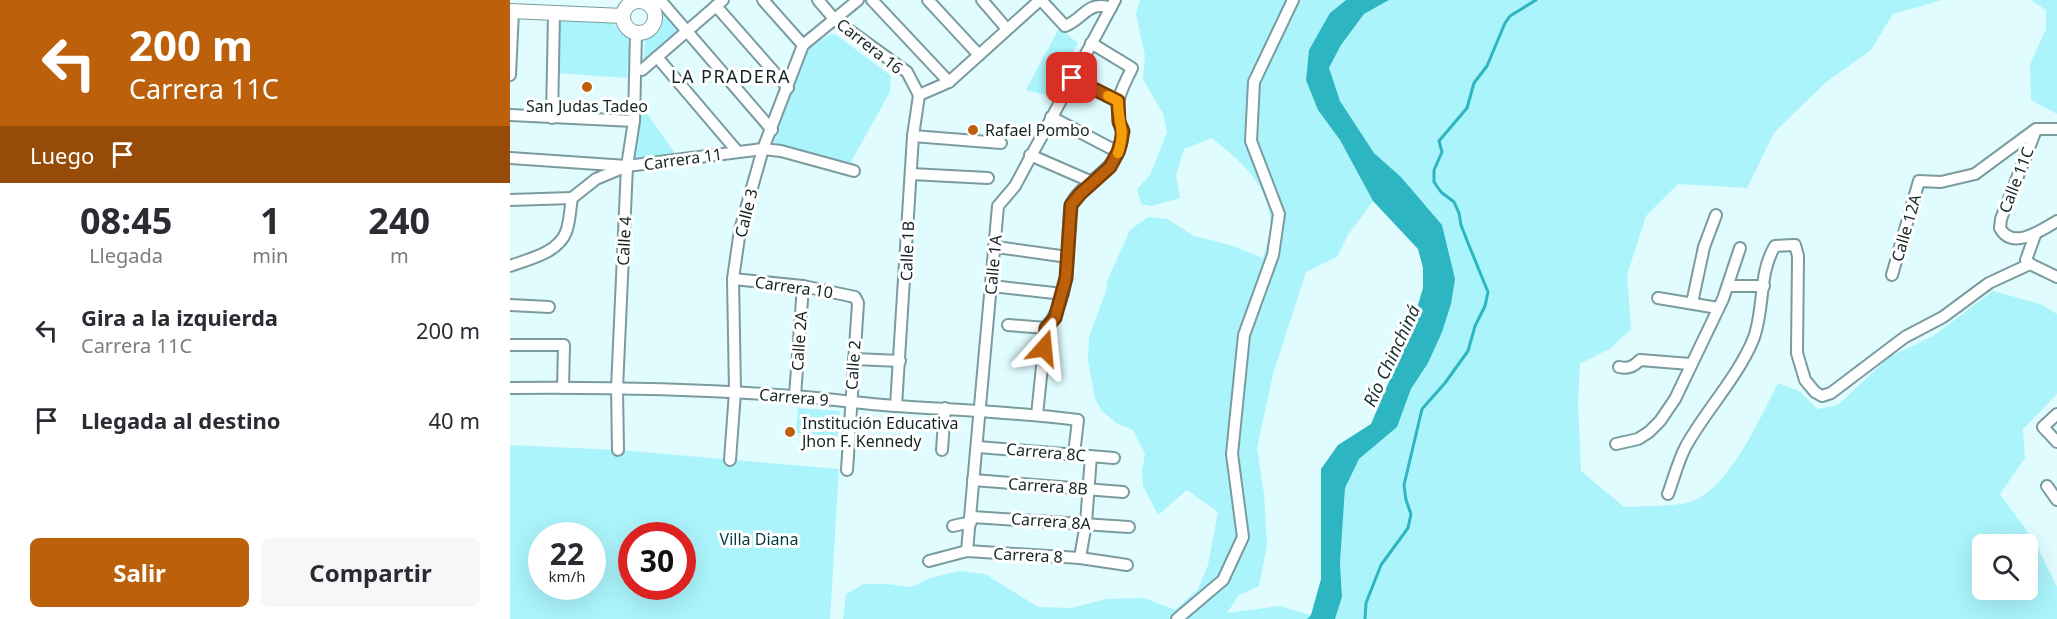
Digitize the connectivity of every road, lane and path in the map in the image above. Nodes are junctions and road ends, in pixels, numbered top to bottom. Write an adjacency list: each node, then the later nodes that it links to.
1 (763, 0): 20 (street)
2 (818, 0): 15 (street, Carrera 16)
3 (858, 0): 15 (street)
4 (872, 0): 26 (street)
5 (928, 0): 21 (street)
6 (982, 0): 16 (street)
7 (1041, 0): 11 (street, Calle 1A); 16 (street)
8 (1293, 0): 115 (street)
9 (655, 1): 14 (main road); 17 (street); 18 (main road)
10 (720, 3): 17 (street); 27 (street)
11 (1113, 4): 19 (street, Calle 1A)
12 (512, 11): 13 (main road); 24 (street)
13 (554, 13): 14 (main road); 31 (street)
14 (623, 16): 18 (main road)
15 (835, 20): 20 (street); 28 (street, Carrera 16)
16 (1007, 29): 21 (street)
17 (688, 31): 22 (street); 36 (street)
18 (636, 32): 33 (street, Calle 4)
19 (1091, 44): 25 (street, Calle 1A); 29 (street)
20 (803, 45): 27 (street, Calle 3)
21 (979, 55): 26 (street)
22 (657, 57): 23 (street); 40 (street)
23 (642, 70)
24 (510, 75)
25 (1072, 78): 29 (street); 32 (street, Calle 1A)
26 (949, 82): 28 (street)
27 (788, 88): 36 (street, Calle 3)
28 (918, 95): 37 (street, Calle 1B)
29 (1118, 101): 41 (street)
30 (510, 115): 31 (street)
31 (552, 117): 33 (street)
32 (1051, 117): 41 (street); 42 (street, Calle 1A)
33 (634, 121): 44 (street, Calle 4)
34 (2036, 129): 35 (street); 53 (street, Calle 11C); 59 (street, Calle 12A)
35 (2057, 129)
36 (772, 130): 39 (street, Calle 3)
37 (913, 136): 38 (street); 46 (street, Calle 1B)
38 (1001, 143)
39 (764, 149): 40 (street, Carrera 11); 45 (street, Carrera 11); 61 (street, Calle 3)
40 (737, 151): 44 (street, Carrera 11)
41 (1118, 152): 48 (street)
42 (1030, 155): 48 (street); 54 (street, Calle 1A)
43 (510, 158): 44 (street, Carrera 11)
44 (627, 166): 49 (street); 82 (street, Calle 4)
45 (854, 171)
46 (911, 174): 47 (street); 77 (street, Calle 1B)
47 (988, 178)
48 (1092, 182): 56 (street)
49 (572, 198): 50 (street); 58 (street)
50 (510, 200)
51 (1716, 215): 69 (street)
52 (2057, 221): 53 (street)
53 (2035, 235): 57 (street)
54 (996, 247): 56 (street); 63 (street, Calle 1A)
55 (1740, 248): 64 (street)
56 (1068, 257): 66 (street)
57 (2030, 264): 60 (street); 65 (street)
58 (510, 266)
59 (1892, 275)
60 (2057, 277)
61 (734, 279): 62 (street, Carrera 10); 83 (street, Calle 3)
62 (803, 285): 67 (street, Carrera 10); 84 (street, Calle 2A)
63 (992, 286): 66 (street); 88 (street, Calle 1A)
64 (1728, 286): 65 (street); 72 (street)
65 (1764, 286): 105 (street)
66 (1063, 294): 74 (street)
67 (855, 297): 76 (street, Calle 2)
68 (1658, 298): 69 (street)
69 (1692, 303): 72 (street)
70 (510, 305): 71 (street)
71 (549, 307)
72 (1718, 308): 78 (street)
73 (1008, 325): 74 (street)
74 (1046, 328): 90 (street)
75 (510, 345): 81 (street)
76 (854, 359): 77 (street); 85 (street, Calle 2)
77 (900, 361): 86 (street, Calle 1B)
78 (1690, 364): 79 (street); 92 (street)
79 (1619, 367)
80 (510, 388): 81 (street, Carrera 9)
81 (563, 388): 82 (street, Carrera 9)
82 (617, 389): 83 (street, Carrera 9); 94 (street, Calle 4)
83 (735, 392): 84 (street, Carrera 9); 99 (street, Calle 3)
84 (795, 396): 85 (street, Carrera 9)
85 (851, 403): 86 (street, Carrera 9); 100 (street, Calle 2)
86 (896, 406): 87 (street, Carrera 9)
87 (945, 408): 88 (street, Carrera 9); 95 (street)
88 (980, 411): 90 (street, Carrera 9); 93 (street, Calle 1A)
89 (2057, 414): 91 (street)
90 (1037, 415): 96 (street, Carrera 9)
91 (2057, 442)
92 (1616, 444)
93 (978, 447): 96 (street, Carrera 8C); 101 (street, Calle 1A)
94 (618, 450)
95 (942, 450)
96 (1074, 454): 97 (street, Carrera 8C)
97 (1091, 456): 98 (street, Carrera 8C); 103 (street)
98 (1114, 458)
99 (730, 460)
100 (847, 470)
101 (974, 480): 103 (street, Carrera 8B); 107 (street, Calle 1A)
102 (2047, 486): 106 (street)
103 (1088, 489): 104 (street, Carrera 8B); 108 (street)
104 (1123, 492)
105 (1668, 494)
106 (2057, 500)
107 (971, 519): 108 (street, Carrera 8A); 109 (street, Carrera 8A); 111 (street, Calle 1A)
108 (1086, 523): 110 (street, Carrera 8A); 112 (street)
109 (953, 526)
110 (1129, 526)
111 (967, 551): 112 (street, Carrera 8); 113 (street, Carrera 8)
112 (1080, 558): 114 (street, Carrera 8)
113 (929, 561)
114 (1127, 565)
115 (1177, 619)

